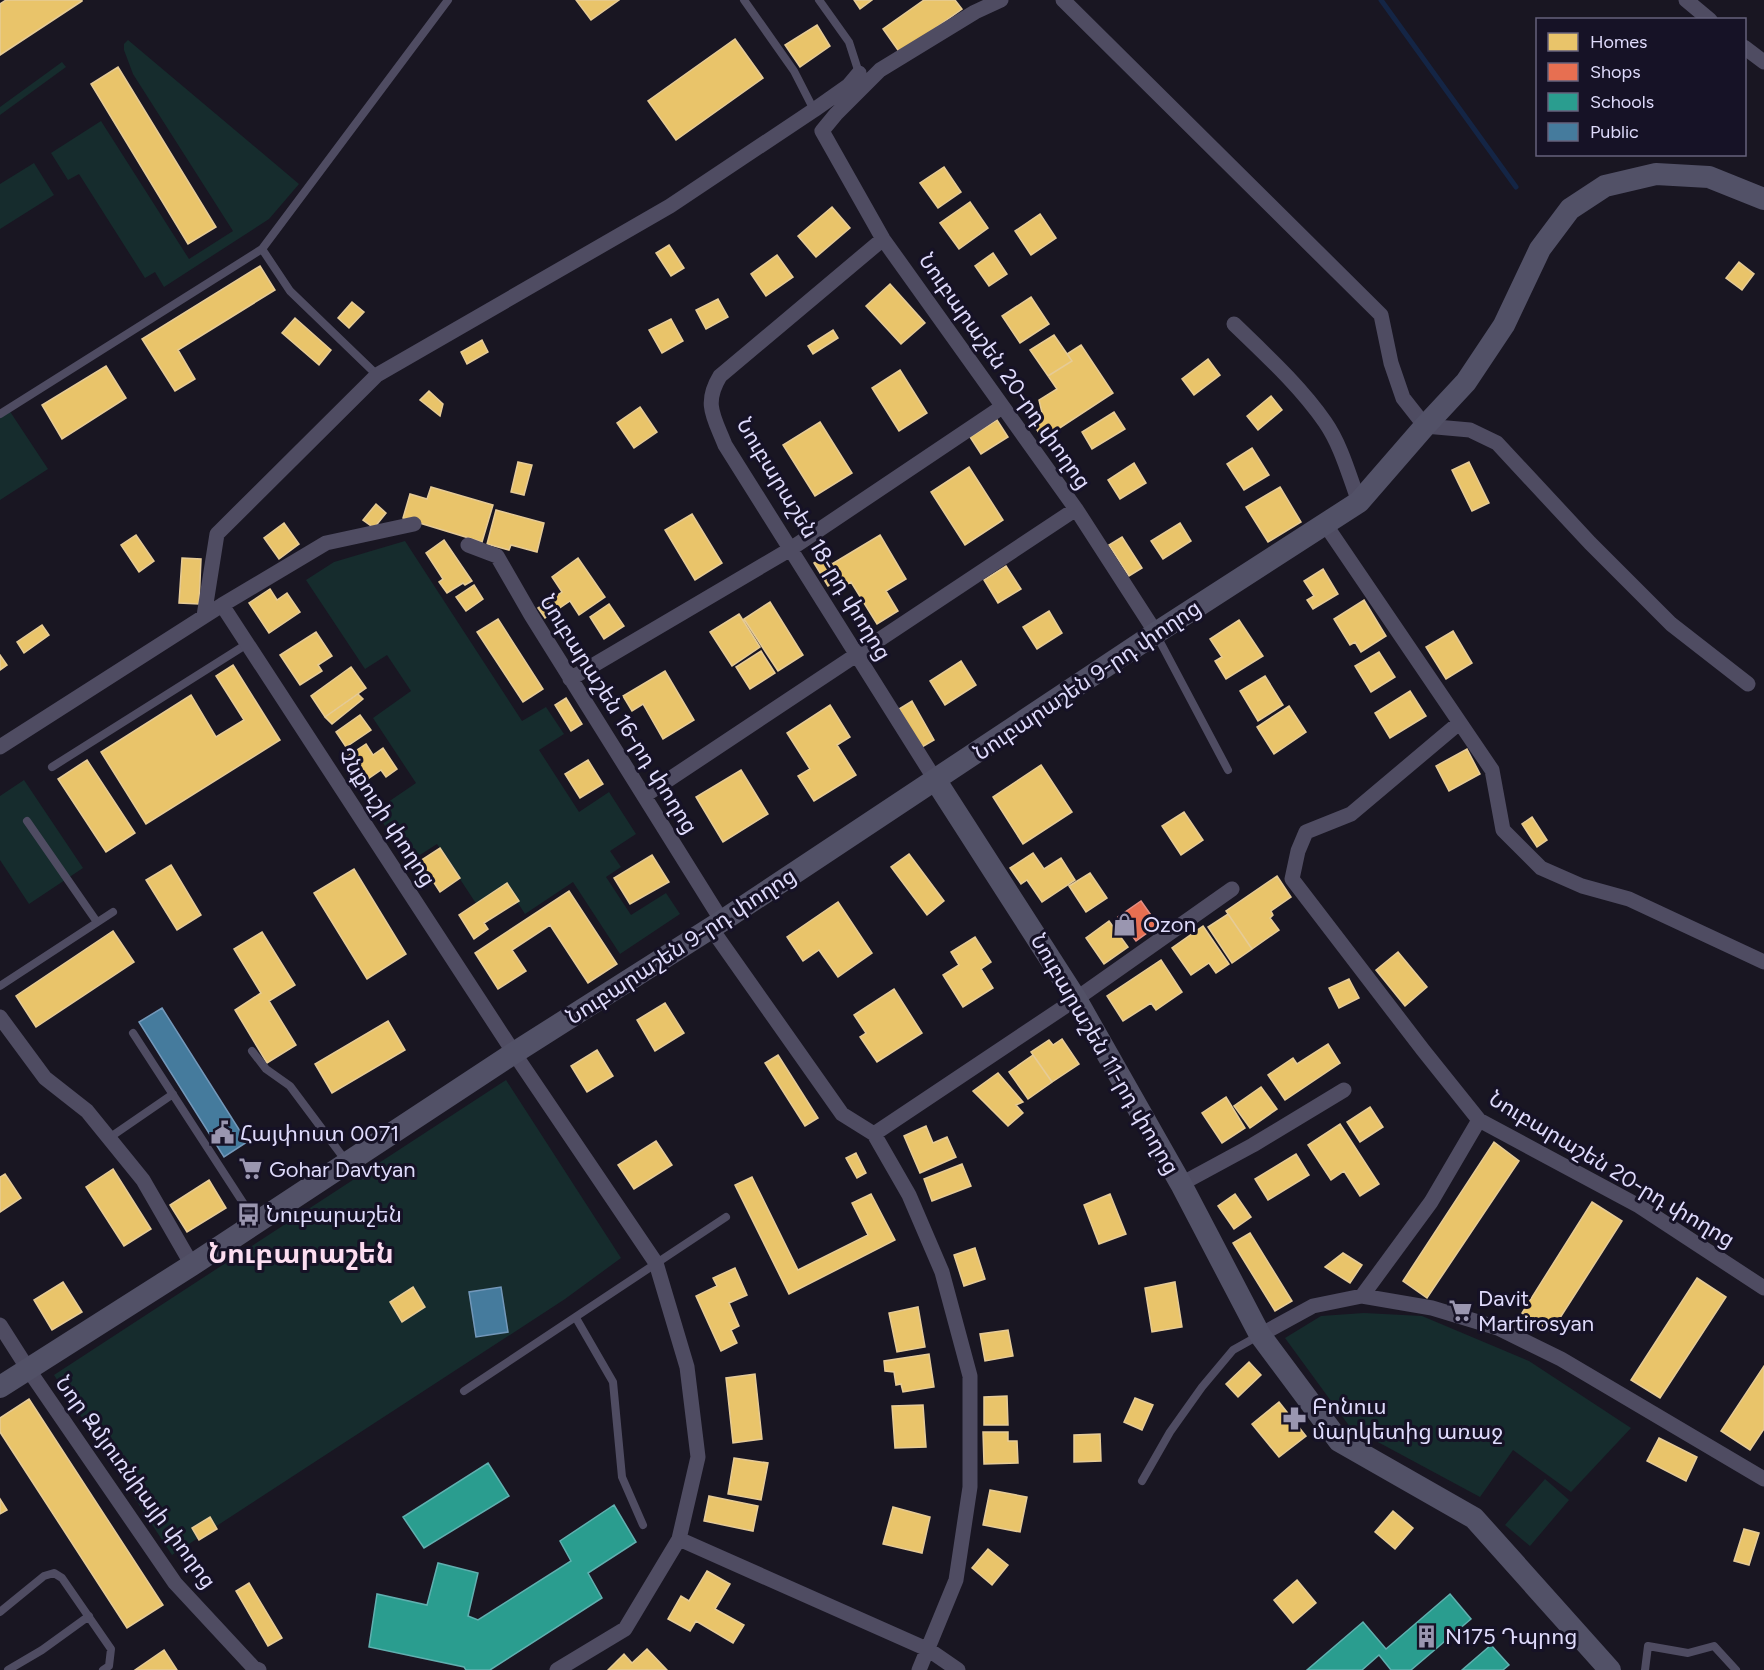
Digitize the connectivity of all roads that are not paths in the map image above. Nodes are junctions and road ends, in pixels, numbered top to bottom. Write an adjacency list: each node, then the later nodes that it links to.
1 (447, 0): 14 (lane)
2 (744, 0): 11 (lane)
3 (819, 0): 10 (lane)
4 (1001, 0): 13 (street, Նուբարաշեն 20-րդ փողոց)
5 (1063, 0): 19 (street)
6 (1686, 0): 7 (street)
7 (1708, 18)
8 (1746, 48): 9 (street)
9 (1764, 62)
10 (860, 73): 11 (street)
11 (814, 110): 16 (street)
12 (1764, 199): 19 (main road, Նուբարաշեն 9-րդ փողոց)
13 (883, 239): 17 (street, Նուբարաշեն 20-րդ փողոց); 25 (street, Նուբարաշեն 18-րդ փողոց)
14 (262, 249): 16 (lane); 18 (lane)
15 (1234, 324): 20 (street)
16 (377, 375): 27 (street)
17 (1002, 407): 21 (street, Նուբարաշեն 20-րդ փողոց); 25 (street)
18 (0, 414)
19 (1425, 426): 20 (main road, Նուբարաշեն 9-րդ փողոց); 32 (street)
20 (1359, 502): 23 (main road, Նուբարաշեն 9-րդ փողոց)
21 (1076, 509): 28 (street, Նուբարաշեն 20-րդ փողոց); 30 (street)
22 (414, 524): 26 (street)
23 (1326, 524): 28 (main road, Նուբարաշեն 9-րդ փողոց); 33 (street)
24 (468, 545): 31 (street, Նուբարաշեն 16-րդ փողոց)
25 (789, 550): 30 (street, Նուբարաշեն 18-րդ փողոց); 31 (street)
26 (222, 605): 27 (street); 29 (street, Չնքուշի փողոց)
27 (204, 616): 34 (street)
28 (1156, 633): 36 (lane); 37 (main road, Նուբարաշեն 9-րդ փողոց)
29 (247, 644): 35 (lane); 50 (street, Չնքուշի փողոց)
30 (857, 655): 37 (street, Նուբարաշեն 18-րդ փողոց); 38 (street)
31 (570, 679): 38 (street, Նուբարաշեն 16-րդ փողոց)
32 (1748, 684)
33 (1459, 723): 44 (street); 53 (street, Նուբարաշեն 20-րդ փողոց)
34 (0, 747)
35 (52, 767)
36 (1228, 770)
37 (936, 781): 43 (main road, Նուբարաշեն 9-րդ փողոց); 46 (main road, Նուբարաշեն 11-րդ փողոց)
38 (644, 796): 43 (street, Նուբարաշեն 16-րդ փողոց)
39 (27, 821): 42 (lane)
40 (1232, 889): 46 (street)
41 (113, 912): 42 (lane)
42 (97, 922): 45 (lane)
43 (716, 924): 50 (main road, Նուբարաշեն 9-րդ փողոց); 54 (street, Նուբարաշեն 16-րդ փողոց)
44 (1764, 962)
45 (0, 986)
46 (1076, 999): 54 (street); 57 (main road, Նուբարաշեն 11-րդ փողոց)
47 (0, 1017): 55 (street)
48 (133, 1033): 52 (lane)
49 (252, 1051): 56 (lane)
50 (514, 1053): 56 (main road, Նուբարաշեն 9-րդ փողոց); 60 (street)
51 (1344, 1090): 57 (street)
52 (172, 1094): 55 (lane); 59 (lane)
53 (1479, 1120): 62 (street, Նուբարաշեն 20-րդ փողոց); 63 (street)
54 (874, 1134): 76 (street)
55 (110, 1138): 61 (street)
56 (347, 1162): 59 (main road, Նուբարաշեն 9-րդ փողոց)
57 (1181, 1184): 66 (main road, Նուբարաշեն 11-րդ փողոց)
58 (726, 1217): 60 (lane)
59 (256, 1222): 61 (main road, Նուբարաշեն 9-րդ փողոց)
60 (656, 1263): 64 (lane); 73 (street)
61 (192, 1265): 67 (main road, Նուբարաշեն 9-րդ փողոց)
62 (1764, 1288)
63 (1362, 1296): 66 (street); 70 (street)
64 (576, 1318): 69 (lane); 72 (lane)
65 (0, 1325): 67 (street, Նոր Զմյուռնիայի փողոց)
66 (1260, 1335): 71 (lane); 83 (main road, Նուբարաշեն 11-րդ փողոց)
67 (28, 1370): 68 (main road, Նուբարաշեն 9-րդ փողոց); 79 (street, Նոր Զմյուռնիայի փողոց)
68 (0, 1387)
69 (464, 1391)
70 (1764, 1479)
71 (1142, 1480)
72 (643, 1525)
73 (680, 1539): 76 (street); 80 (street)
74 (0, 1612): 75 (lane)
75 (89, 1616): 77 (lane); 78 (lane)
76 (929, 1650): 81 (street); 82 (street)
77 (8, 1670)
78 (102, 1670)
79 (259, 1670)
80 (557, 1670)
81 (919, 1670)
82 (958, 1670)
83 (1610, 1670)
84 (1645, 1670): 85 (lane)
85 (1736, 1670)

